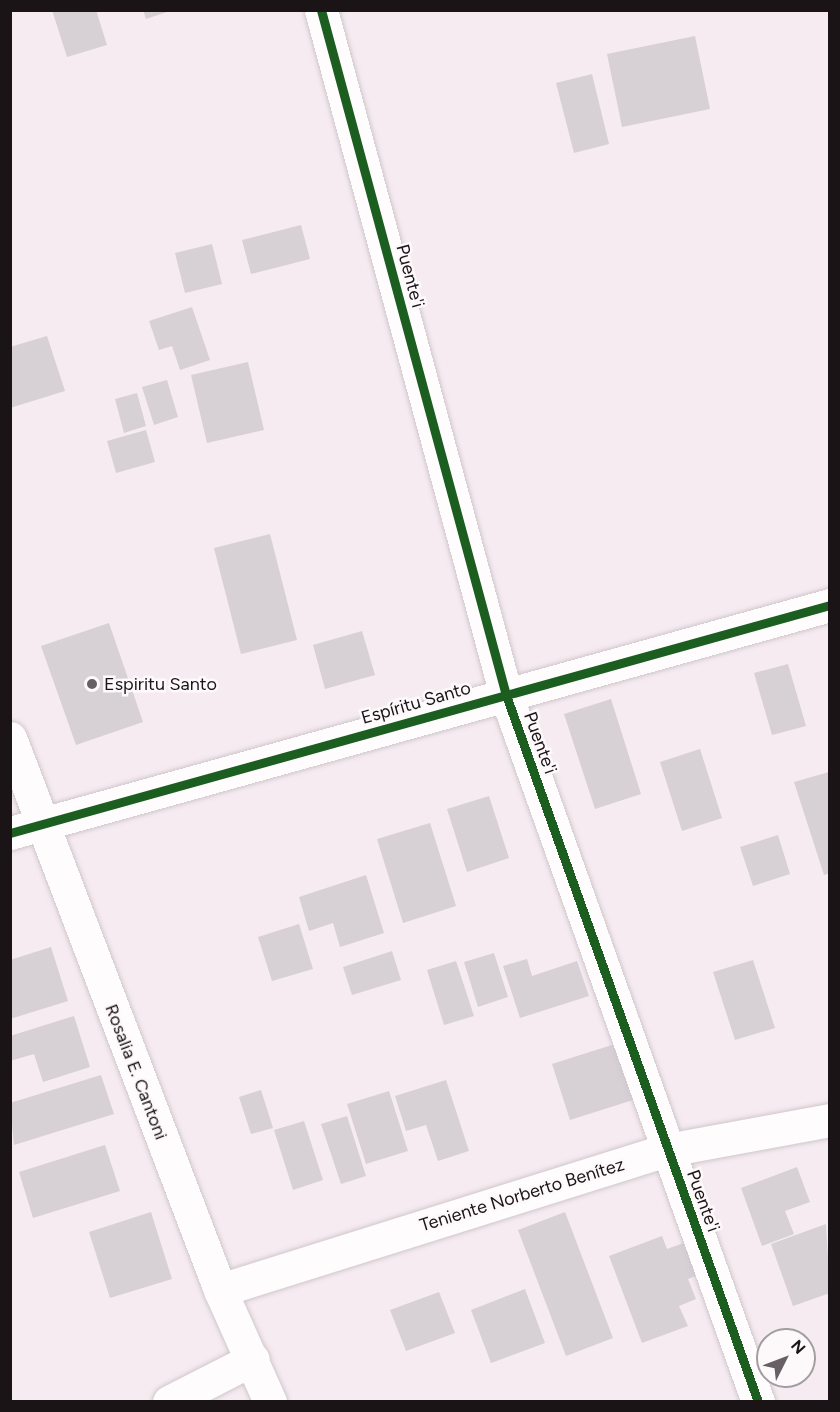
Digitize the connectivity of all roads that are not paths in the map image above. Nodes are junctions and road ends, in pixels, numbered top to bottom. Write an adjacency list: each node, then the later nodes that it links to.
1 (321, 10): 3 (street, Puente'i)
2 (830, 605): 3 (street, Espíritu Santo)
3 (506, 695): 5 (street, Espíritu Santo); 8 (street, Puente'i)
4 (10, 738): 5 (street, Rosalia E. Cantoni)
5 (42, 825): 6 (street, Espíritu Santo); 9 (street, Rosalia E. Cantoni)
6 (10, 833)
7 (830, 1120): 8 (street, Teniente Norberto Benítez)
8 (667, 1150): 9 (street, Teniente Norberto Benítez); 13 (street, Puente'i)
9 (220, 1290): 10 (street, Rosalia E. Cantoni)
10 (253, 1359): 11 (street); 12 (street, Rosalia E. Cantoni)
11 (170, 1401)
12 (270, 1401)
13 (758, 1401)

